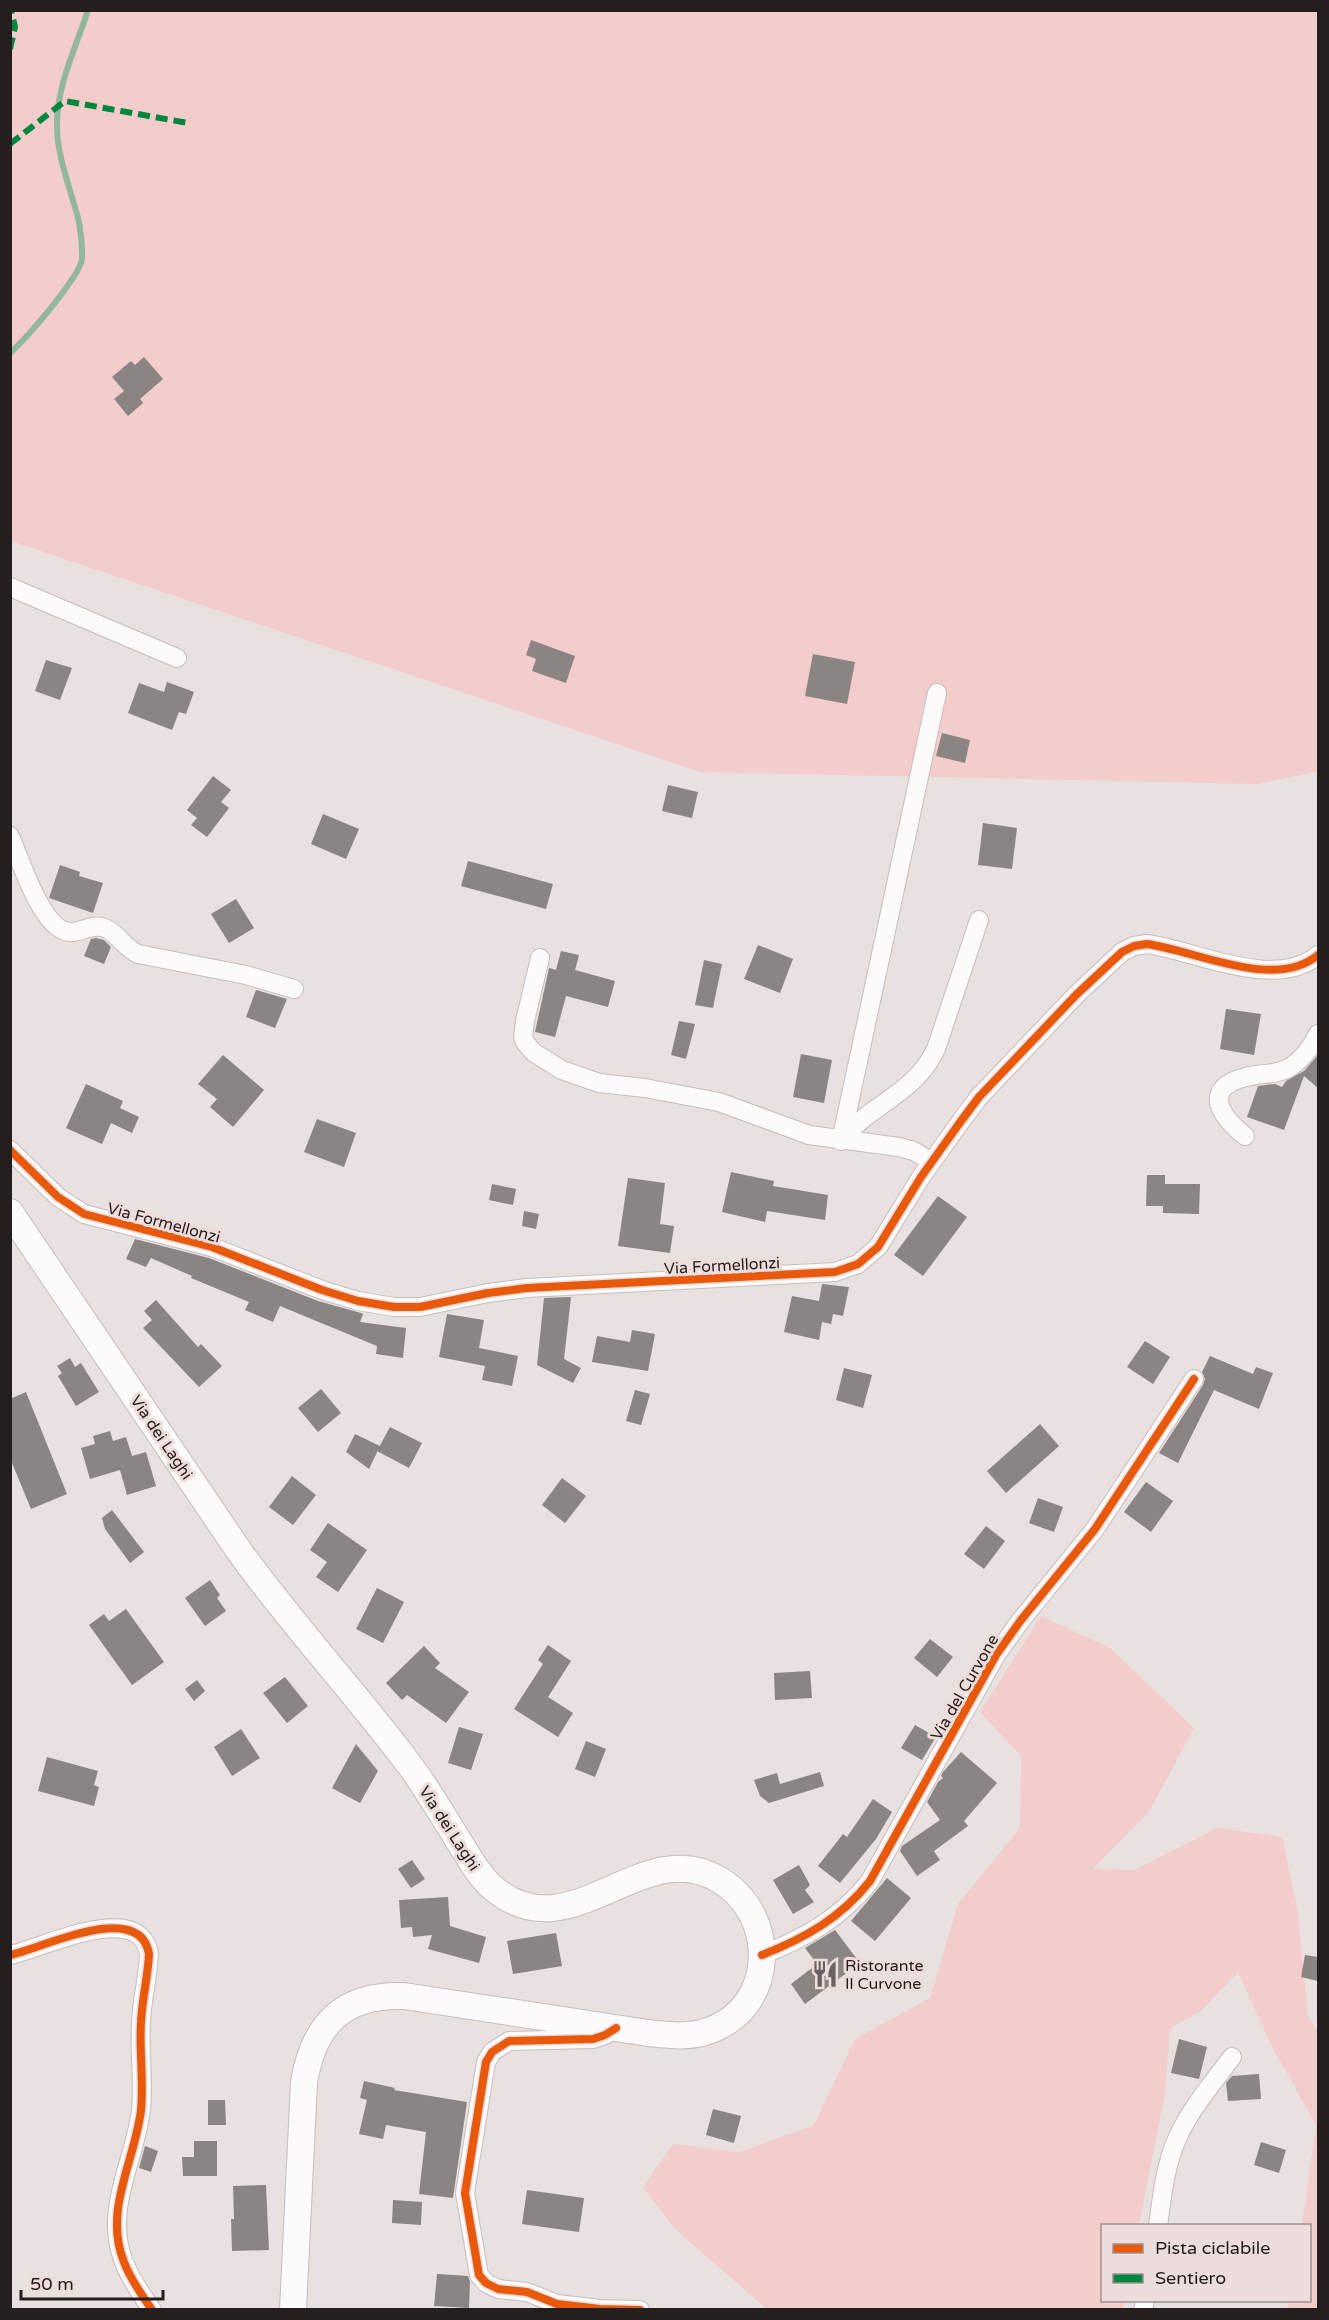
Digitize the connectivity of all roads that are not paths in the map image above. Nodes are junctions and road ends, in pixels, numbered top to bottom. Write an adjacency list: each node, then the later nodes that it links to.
1 (10, 587): 2 (street)
2 (177, 658)
3 (937, 693): 13 (street)
4 (10, 836): 10 (street)
5 (979, 920): 13 (street)
6 (1318, 955): 8 (street, Via Formellonzi)
7 (540, 958): 13 (street)
8 (1242, 967): 9 (street); 15 (street, Via Formellonzi)
9 (1318, 971)
10 (294, 989)
11 (1318, 1034): 12 (street)
12 (1245, 1136)
13 (841, 1141): 15 (street)
14 (10, 1150): 15 (street, Via Formellonzi)
15 (931, 1162)
16 (10, 1212): 19 (main road, Via dei Laghi)
17 (1194, 1378): 19 (street, Via del Curvone)
18 (10, 1955): 23 (street)
19 (762, 1955): 20 (main road, Via dei Laghi)
20 (616, 2028): 24 (main road, Via dei Laghi); 25 (street)
21 (1232, 2057): 22 (street)
22 (1158, 2224)
23 (152, 2310)
24 (293, 2310)
25 (640, 2310)

